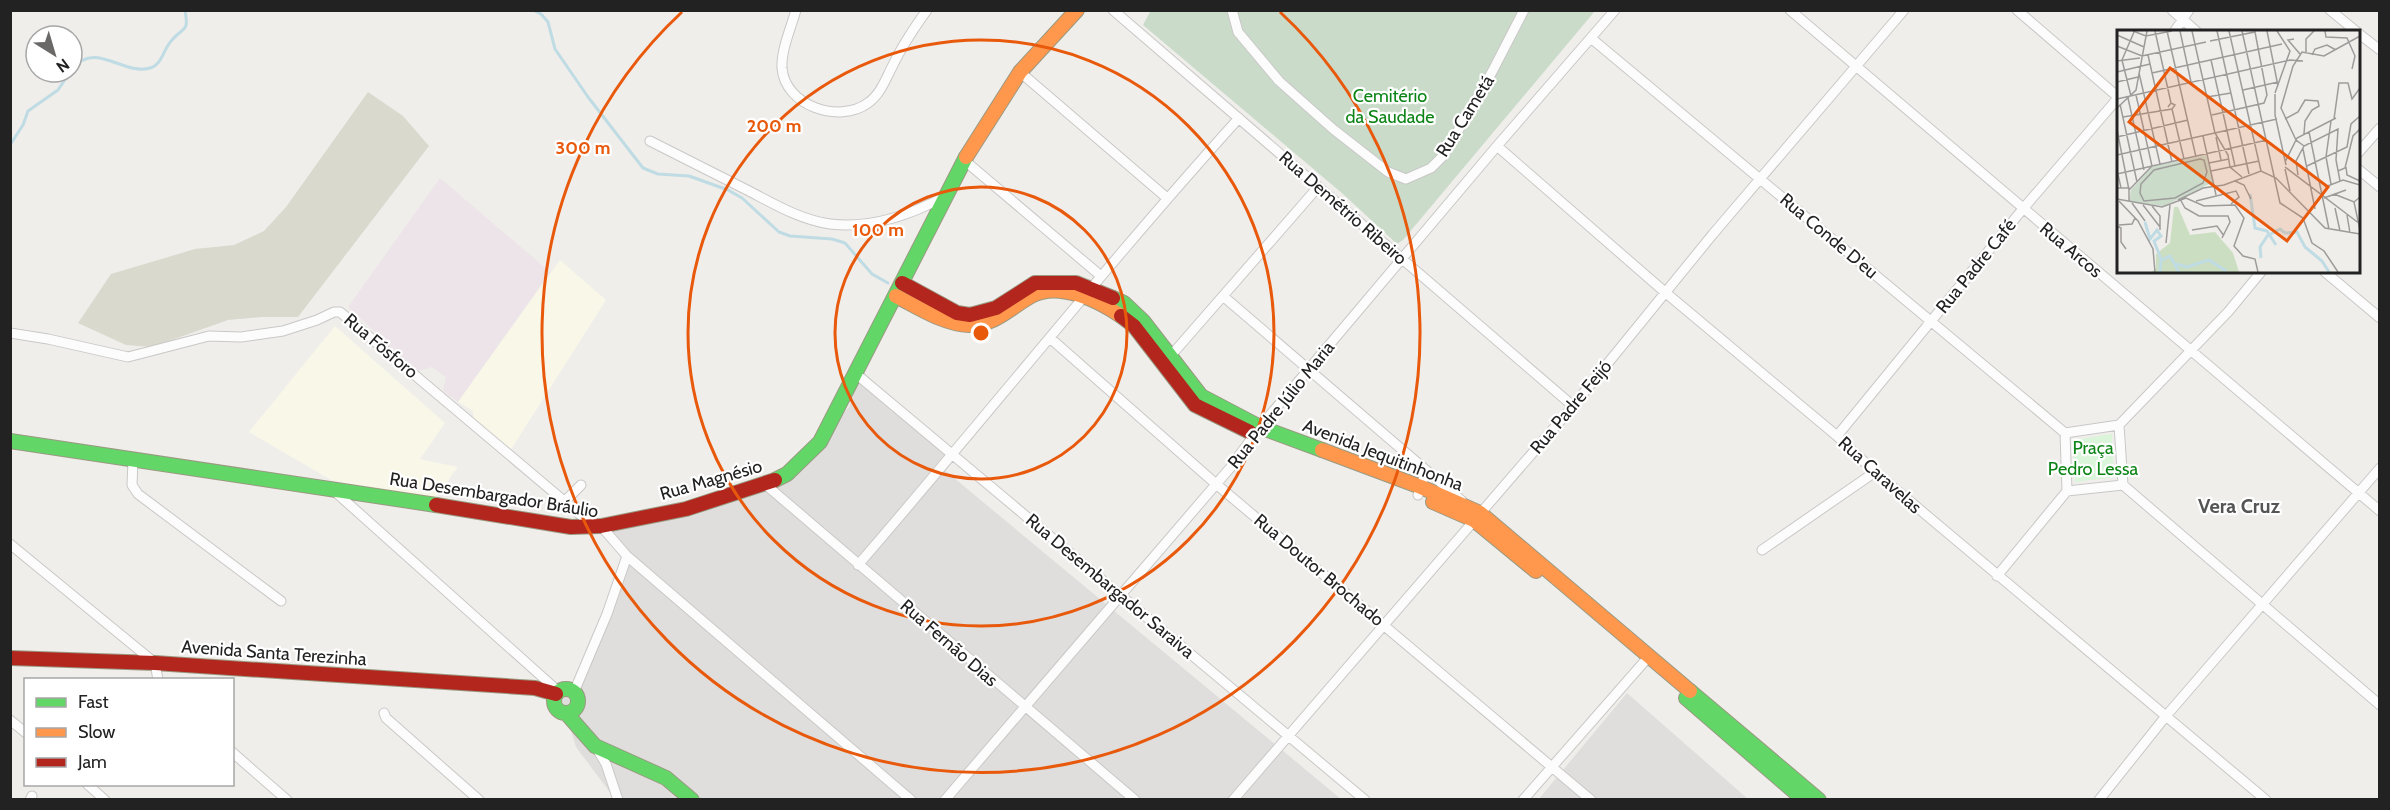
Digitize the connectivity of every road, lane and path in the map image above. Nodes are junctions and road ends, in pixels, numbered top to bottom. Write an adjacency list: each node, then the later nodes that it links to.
1 (796, 10): 2 (street)
2 (927, 10)
3 (1077, 10): 22 (street, Rua Magnésio)
4 (1113, 10): 25 (street, Rua Demétrio Ribeiro)
5 (1232, 10): 6 (street, Rua Cametá)
6 (1524, 10)
7 (1616, 10): 19 (street, Rua Padre Júlio Maria)
8 (1790, 10): 21 (street, Rua Arcos)
9 (1904, 10): 21 (street, Rua Padre Feijó)
10 (2017, 10): 23 (street)
11 (2172, 10): 14 (street)
12 (2189, 10): 14 (street)
13 (2330, 10): 17 (street)
14 (2183, 20): 15 (street); 16 (street)
15 (2176, 30)
16 (2195, 30)
17 (2355, 30)
18 (2360, 34): 20 (street)
19 (1592, 39): 28 (street, Rua Padre Júlio Maria); 32 (street, Rua Conde D'eu)
20 (2379, 50)
21 (1856, 67): 32 (street, Rua Padre Feijó); 37 (street, Rua Arcos)
22 (1020, 72): 30 (street, Rua Magnésio); 36 (street)
23 (2117, 97)
24 (2117, 99): 37 (street, Rua Padre Café)
25 (1239, 118): 33 (street, Rua Demétrio Ribeiro); 36 (street)
26 (2379, 128): 29 (street)
27 (650, 141): 35 (street)
28 (1497, 146): 38 (street, Rua Padre Júlio Maria); 44 (street, Rua Caravelas)
29 (2360, 151)
30 (964, 160): 35 (street, Rua Magnésio); 41 (street)
31 (2360, 171): 34 (street)
32 (1761, 180): 44 (street, Rua Padre Feijó); 47 (street, Rua Conde D'eu)
33 (1318, 187): 38 (street, Rua Demétrio Ribeiro); 45 (street)
34 (2379, 187)
35 (944, 197): 42 (street, Rua Magnésio)
36 (1167, 198): 41 (street)
37 (2022, 210): 47 (street, Rua Padre Café); 50 (street, Rua Arcos)
38 (1401, 260): 52 (street, Rua Padre Júlio Maria); 54 (street, Rua Demétrio Ribeiro)
39 (2260, 273): 50 (street)
40 (2326, 273): 46 (street)
41 (1101, 276): 43 (street)
42 (899, 289): 43 (street, Avenida Jequitinhonha); 53 (street, Rua Magnésio)
43 (1088, 292): 49 (street); 51 (street, Avenida Jequitinhonha)
44 (1666, 293): 54 (street, Rua Padre Feijó); 58 (street, Rua Caravelas)
45 (1223, 296): 51 (street); 52 (street)
46 (2379, 318)
47 (1931, 321): 57 (street, Rua Conde D'eu); 58 (street, Rua Padre Café)
48 (10, 333): 73 (street, Rua Fósforo)
49 (1050, 338): 60 (street); 65 (street, Rua Doutor Brochado)
50 (2190, 350): 55 (street); 72 (street, Rua Arcos)
51 (1167, 360): 56 (street, Avenida Jequitinhonha)
52 (1309, 370): 56 (street, Rua Padre Júlio Maria); 63 (street)
53 (855, 372): 60 (street, Rua Desembargador Saraiva); 67 (street, Rua Magnésio)
54 (1573, 406): 75 (street, Rua Padre Feijó)
55 (2119, 424): 57 (street); 68 (street)
56 (1258, 431): 65 (street, Rua Padre Júlio Maria); 70 (street, Avenida Jequitinhonha)
57 (2065, 433): 71 (street)
58 (1836, 436): 64 (street, Rua Caravelas)
59 (10, 441): 61 (street, Rua Desembargador Bráulio)
60 (952, 456): 80 (street); 82 (street, Rua Desembargador Saraiva)
61 (133, 461): 69 (street, Rua Desembargador Bráulio); 83 (street)
62 (2379, 468): 72 (street)
63 (1426, 471): 70 (street); 75 (street)
64 (1875, 472): 78 (street); 81 (street, Rua Caravelas)
65 (1216, 484): 82 (street, Rua Padre Júlio Maria); 85 (street, Rua Doutor Brochado)
66 (581, 485): 73 (street)
67 (766, 485): 76 (street, Rua Magnésio); 80 (street, Rua Fernão Dias)
68 (2123, 485): 71 (street); 84 (street)
69 (330, 488): 76 (street, Rua Desembargador Bráulio); 91 (street)
70 (1419, 491): 75 (street, Avenida Jequitinhonha)
71 (2067, 491): 81 (street)
72 (2358, 493): 74 (street, Rua Arcos); 84 (street)
73 (565, 501): 76 (street, Rua Fósforo)
74 (2379, 511)
75 (1475, 514): 85 (street, Rua Padre Feijó); 87 (street, Avenida Jequitinhonha); 102 (street, Avenida Jequitinhonha)
76 (601, 526): 79 (street, Rua Desembargador Bráulio)
77 (10, 544): 88 (street)
78 (1762, 550)
79 (627, 556): 90 (street); 111 (street, Rua Desembargador Bráulio)
80 (858, 565): 93 (street, Rua Fernão Dias)
81 (1997, 576): 96 (street, Rua Caravelas)
82 (1122, 594): 93 (street, Rua Padre Júlio Maria); 99 (street, Rua Desembargador Saraiva)
83 (281, 601)
84 (2262, 605): 92 (street); 96 (street)
85 (1384, 624): 99 (street, Rua Padre Feijó); 103 (street, Rua Doutor Brochado)
86 (10, 658): 88 (street, Avenida Santa Terezinha)
87 (1644, 662): 102 (street, Avenida Jequitinhonha); 103 (street)
88 (155, 663): 89 (street); 91 (street, Avenida Santa Terezinha)
89 (158, 678)
90 (574, 692): 91 (street); 94 (street)
91 (556, 695): 94 (street)
92 (2379, 705)
93 (1025, 708): 112 (street, Rua Padre Júlio Maria); 113 (street, Rua Fernão Dias)
94 (570, 711): 100 (street)
95 (384, 713): 108 (street)
96 (2166, 716): 118 (street); 119 (street, Rua Caravelas)
97 (10, 720): 98 (street)
98 (24, 731)
99 (1289, 735): 114 (street, Rua Padre Feijó); 115 (street, Rua Desembargador Saraiva)
100 (601, 748): 109 (street); 110 (street)
101 (234, 754): 107 (street)
102 (1759, 754): 105 (street, Avenida Jequitinhonha)
103 (1552, 767): 116 (street); 117 (street, Rua Doutor Brochado)
104 (89, 786): 106 (street)
105 (1814, 799)
106 (105, 800)
107 (287, 800)
108 (479, 800)
109 (618, 800)
110 (692, 800)
111 (911, 800)
112 (945, 800)
113 (1135, 800)
114 (1233, 800)
115 (1365, 800)
116 (1523, 800)
117 (1591, 800)
118 (2099, 800)
119 (2266, 800)

